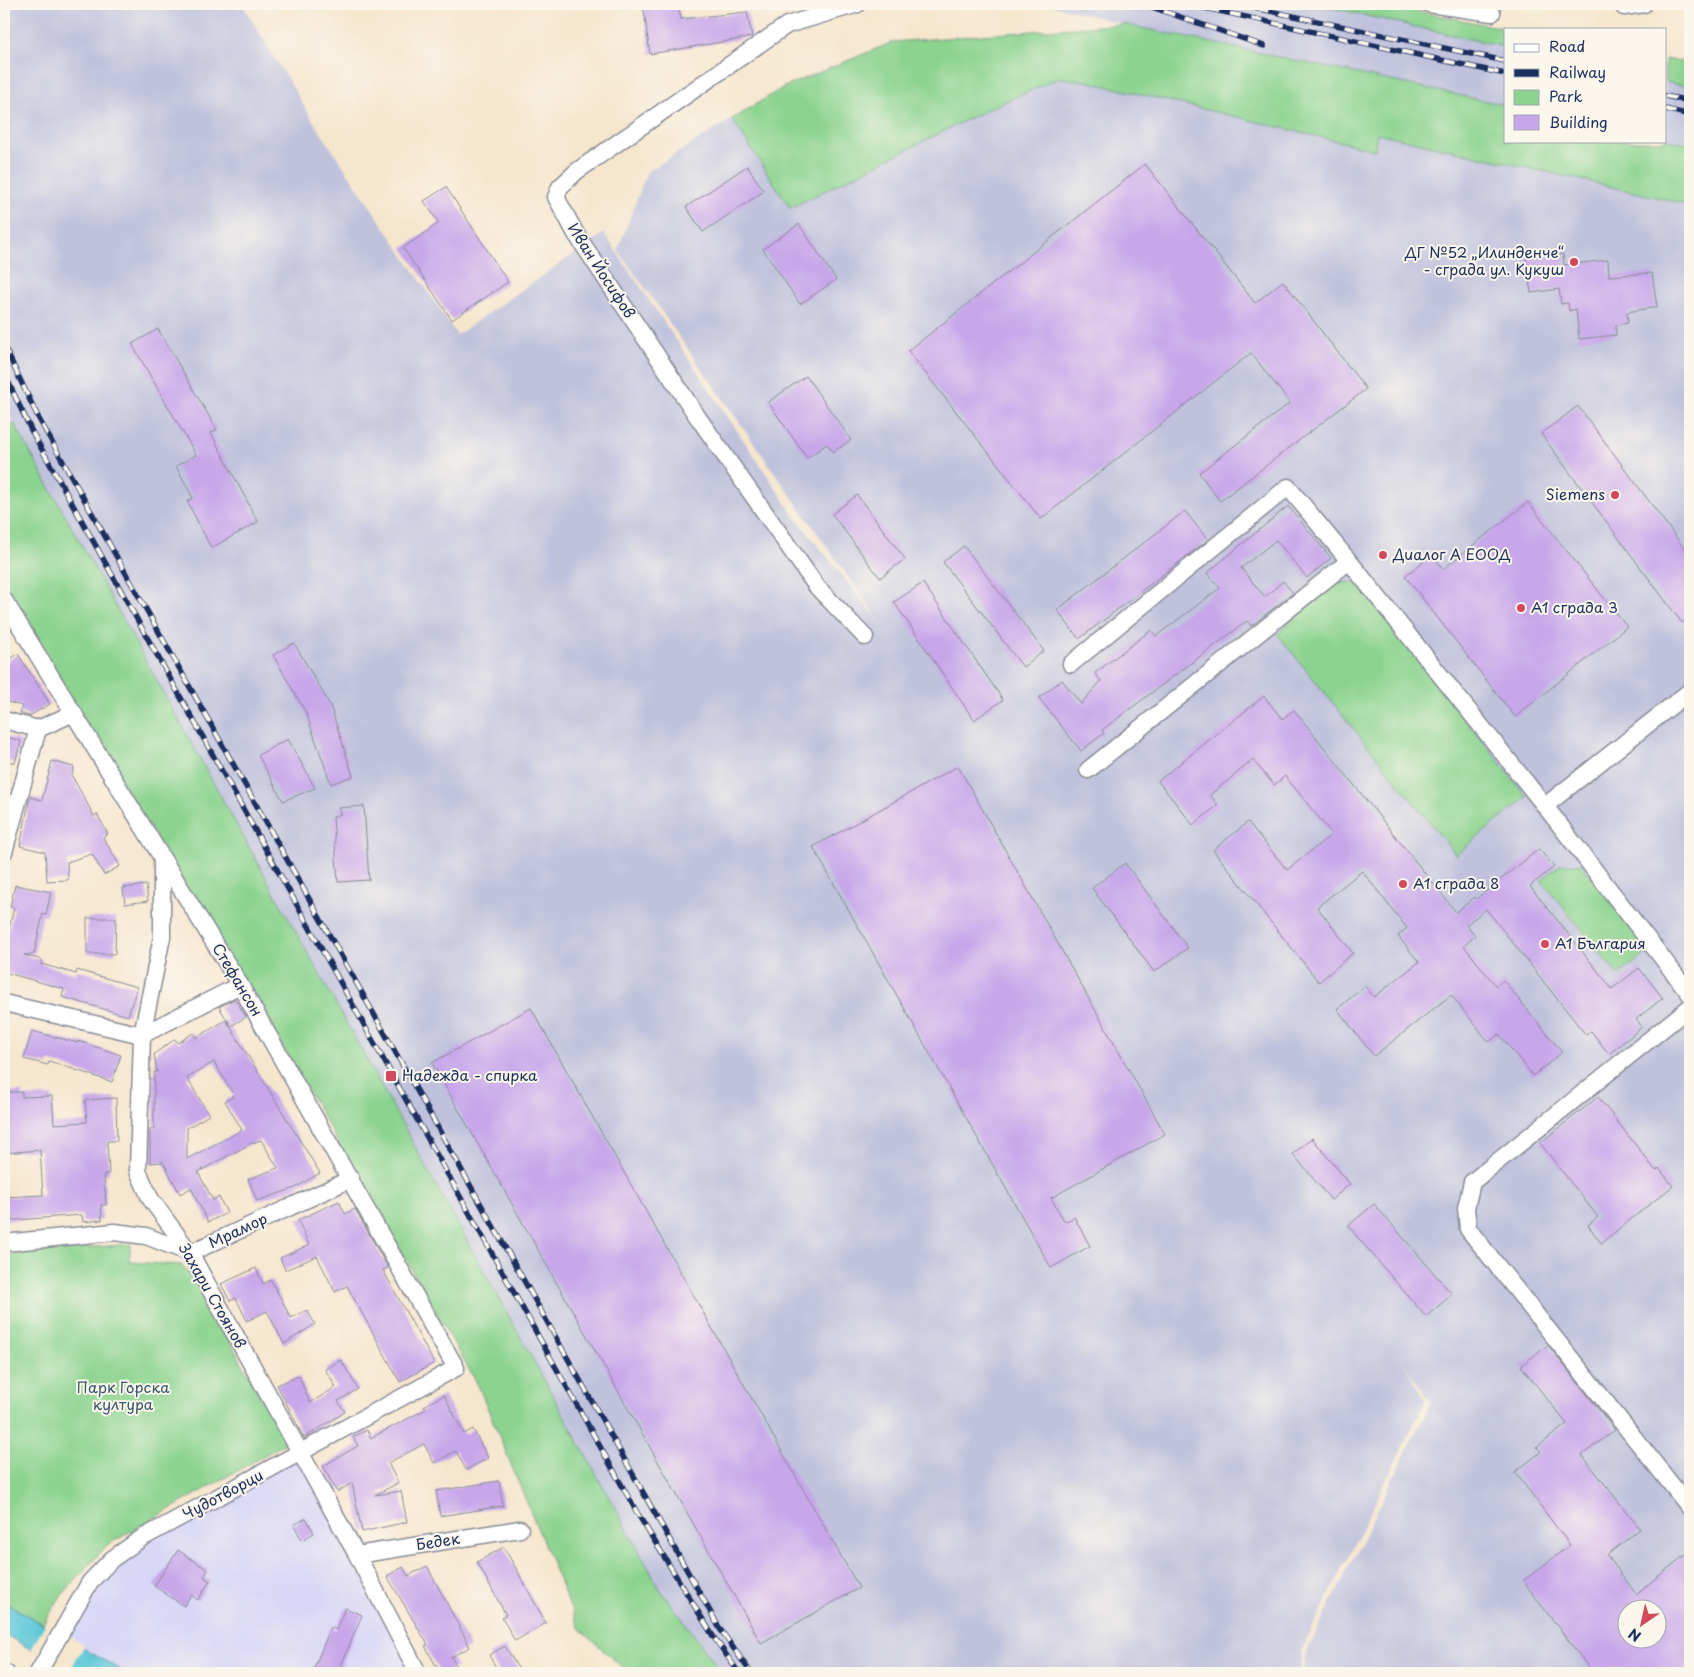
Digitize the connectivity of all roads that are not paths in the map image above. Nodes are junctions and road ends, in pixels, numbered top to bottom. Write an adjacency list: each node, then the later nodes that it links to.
1 (858, 4): 8 (street, Иван Йосифов)
2 (1429, 4): 5 (street)
3 (1644, 4): 4 (street)
4 (1624, 7)
5 (1492, 13)
6 (1349, 561): 9 (street); 14 (street); 15 (street)
7 (4, 600): 11 (street, Стефансон)
8 (865, 637)
9 (1071, 664)
10 (1690, 691): 15 (street)
11 (74, 713): 13 (street); 17 (street, Стефансон)
12 (4, 720): 13 (street)
13 (38, 729): 16 (street)
14 (1088, 770)
15 (1545, 806): 19 (street)
16 (4, 852)
17 (162, 858): 18 (street, Стефансон); 22 (street, Захари Стоянов)
18 (240, 985): 22 (street); 23 (street, Стефансон)
19 (1690, 994)
20 (4, 1003): 22 (street)
21 (1690, 1007): 28 (street)
22 (142, 1035): 25 (street, Захари Стоянов)
23 (350, 1179): 25 (street, Мрамор); 26 (street, Стефансон)
24 (4, 1243): 25 (street, Мрамор)
25 (190, 1253): 27 (street, Захари Стоянов)
26 (456, 1368): 27 (street, Чудотворци)
27 (300, 1454): 30 (street, Захари Стоянов); 31 (street, Чудотворци)
28 (1690, 1508)
29 (520, 1529): 30 (street, Бедек)
30 (357, 1556): 32 (street, Захари Стоянов)
31 (40, 1670)
32 (418, 1673)

